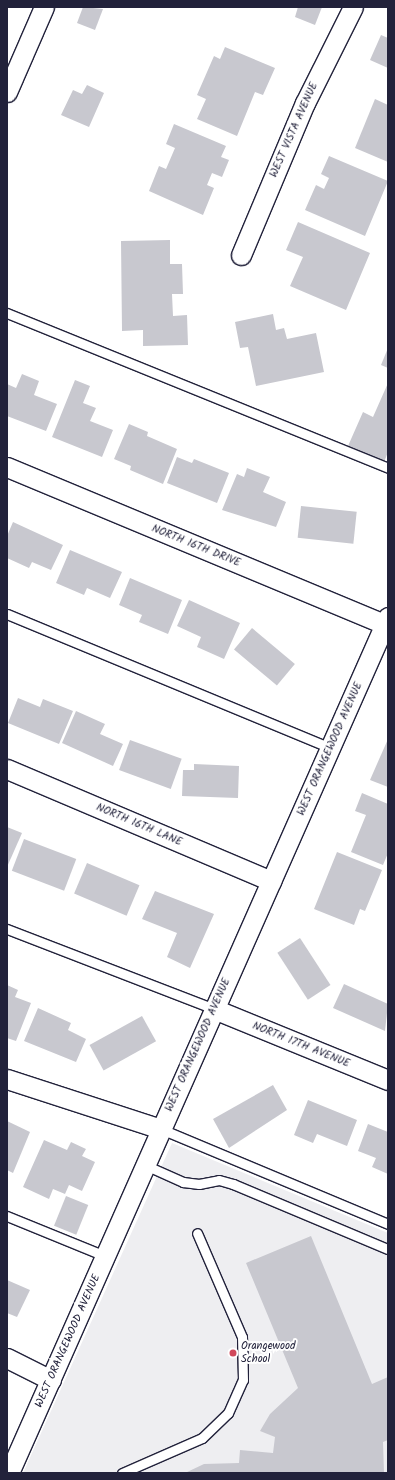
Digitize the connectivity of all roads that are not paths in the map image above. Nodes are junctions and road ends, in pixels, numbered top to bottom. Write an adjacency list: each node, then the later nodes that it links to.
1 (44, 7): 3 (street)
2 (353, 7): 4 (street, WEST VISTA AVENUE)
3 (7, 92)
4 (242, 255)
5 (7, 313): 7 (lane)
6 (7, 467): 9 (street, NORTH 16TH DRIVE)
7 (388, 468)
8 (7, 614): 10 (lane)
9 (386, 620): 10 (street, WEST ORANGEWOOD AVENUE)
10 (330, 748): 12 (street, WEST ORANGEWOOD AVENUE)
11 (7, 769): 12 (street, NORTH 16TH LANE)
12 (270, 881): 14 (street, WEST ORANGEWOOD AVENUE)
13 (7, 929): 14 (lane)
14 (214, 1009): 16 (street, NORTH 17TH AVENUE); 17 (street, WEST ORANGEWOOD AVENUE)
15 (7, 1079): 17 (street)
16 (388, 1080)
17 (161, 1129): 18 (street, WEST ORANGEWOOD AVENUE); 20 (lane)
18 (145, 1165): 22 (lane); 23 (street, WEST ORANGEWOOD AVENUE)
19 (7, 1216): 23 (lane)
20 (388, 1224)
21 (197, 1233): 27 (lane)
22 (388, 1249)
23 (105, 1256): 25 (street, WEST ORANGEWOOD AVENUE)
24 (7, 1358): 25 (street)
25 (51, 1380): 26 (street, WEST ORANGEWOOD AVENUE)
26 (9, 1473)
27 (122, 1473)

